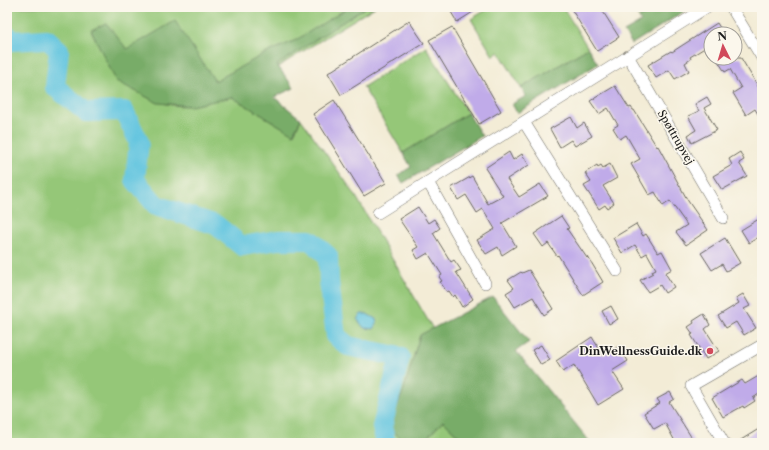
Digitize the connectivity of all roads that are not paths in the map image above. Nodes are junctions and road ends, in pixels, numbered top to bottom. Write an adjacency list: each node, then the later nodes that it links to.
1 (707, 7): 3 (street)
2 (731, 7): 4 (street)
3 (628, 56): 5 (street); 8 (street, Spøttrupvej)
4 (762, 58)
5 (524, 122): 6 (street); 9 (street)
6 (428, 182): 7 (street); 10 (street)
7 (378, 213)
8 (723, 218)
9 (617, 271)
10 (485, 283)
11 (762, 345): 12 (street)
12 (724, 443)

